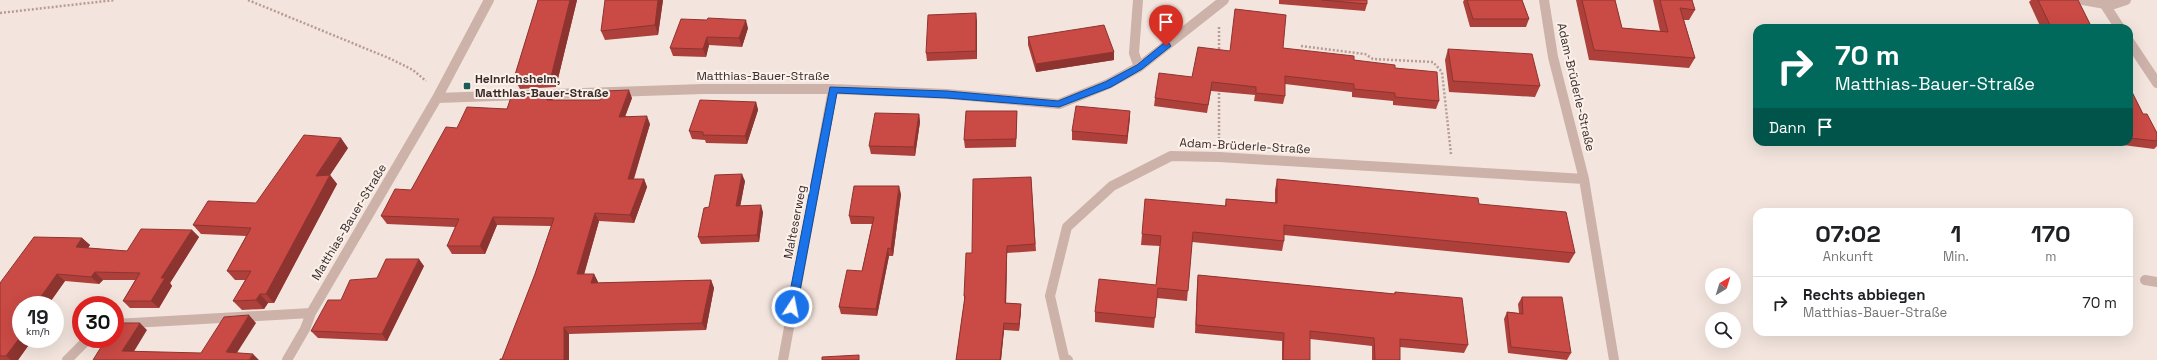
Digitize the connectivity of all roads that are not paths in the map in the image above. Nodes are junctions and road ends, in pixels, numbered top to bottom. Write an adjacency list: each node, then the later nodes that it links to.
1 (489, 0): 13 (street, Matthias-Bauer-Straße)
2 (1138, 0): 10 (street)
3 (1544, 0): 14 (street, Adam-Brüderle-Straße)
4 (2083, 0): 7 (street)
5 (2126, 0): 7 (street)
6 (1222, 2): 10 (street, Matthias-Bauer-Straße)
7 (2105, 5): 8 (street)
8 (2117, 24)
9 (2133, 47): 11 (street)
10 (1140, 67): 12 (street, Matthias-Bauer-Straße)
11 (2157, 83)
12 (833, 89): 13 (street, Matthias-Bauer-Straße); 22 (street, Malteserweg)
13 (437, 98): 17 (street, Matthias-Bauer-Straße)
14 (1584, 179): 23 (street, Adam-Brüderle-Straße); 24 (street, Adam-Brüderle-Straße)
15 (2145, 280): 16 (street)
16 (2157, 282)
17 (311, 313): 18 (street); 21 (street, Matthias-Bauer-Straße)
18 (124, 323)
19 (79, 348): 20 (street)
20 (67, 360)
21 (287, 360)
22 (783, 360)
23 (1068, 360)
24 (1614, 360)

